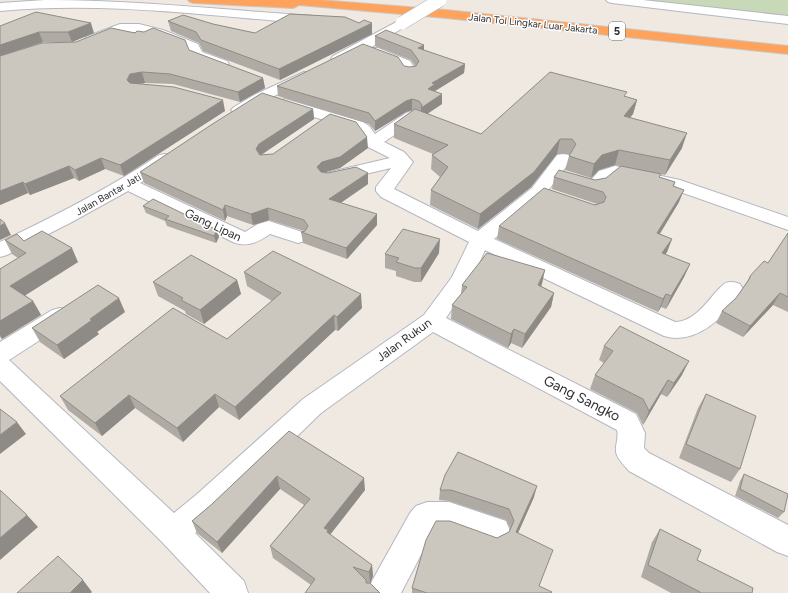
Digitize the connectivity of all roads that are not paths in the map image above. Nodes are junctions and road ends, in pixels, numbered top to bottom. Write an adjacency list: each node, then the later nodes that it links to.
1 (194, 0): 8 (highway)
2 (278, 0): 8 (highway, Jalan Tol Lingkar Luar Jakarta / 5)
3 (440, 0): 8 (street, bridge)
4 (612, 0): 10 (street)
5 (140, 6): 6 (street); 7 (street); 9 (street)
6 (0, 7)
7 (205, 12): 11 (street); 13 (street)
8 (398, 15): 12 (highway, Jalan Tol Lingkar Luar Jakarta / 5); 14 (street); 18 (street); 19 (highway, Jalan Tol Lingkar Luar Jakarta / 5)
9 (110, 17)
10 (788, 20)
11 (328, 21)
12 (630, 21)
13 (183, 22)
14 (374, 24)
15 (172, 27): 16 (street)
16 (159, 34): 17 (street); 20 (street)
17 (77, 46)
18 (362, 47): 21 (street); 23 (street)
19 (788, 50)
20 (234, 69)
21 (410, 72)
22 (261, 80): 23 (street)
23 (280, 87): 24 (street)
24 (261, 97): 25 (street); 27 (street)
25 (231, 111)
26 (412, 116): 29 (street)
27 (330, 117): 28 (street); 29 (street)
28 (313, 129)
29 (373, 142): 31 (street)
30 (178, 150): 33 (street, Jalan Bantar Jati)
31 (403, 160): 32 (street); 36 (street)
32 (328, 178)
33 (128, 184): 35 (street, Gang Lipan); 37 (street, Jalan Bantar Jati)
34 (788, 224): 36 (street)
35 (298, 237)
36 (480, 240): 38 (street); 40 (street, Jalan Rukun)
37 (0, 250)
38 (732, 289)
39 (76, 306): 41 (street)
40 (432, 321): 44 (street, Jalan Rukun); 45 (street, Gang Sangko)
41 (0, 354)
42 (0, 366): 44 (street)
43 (495, 531): 47 (street)
44 (173, 532): 46 (street)
45 (788, 541)
46 (232, 593)
47 (384, 593)

